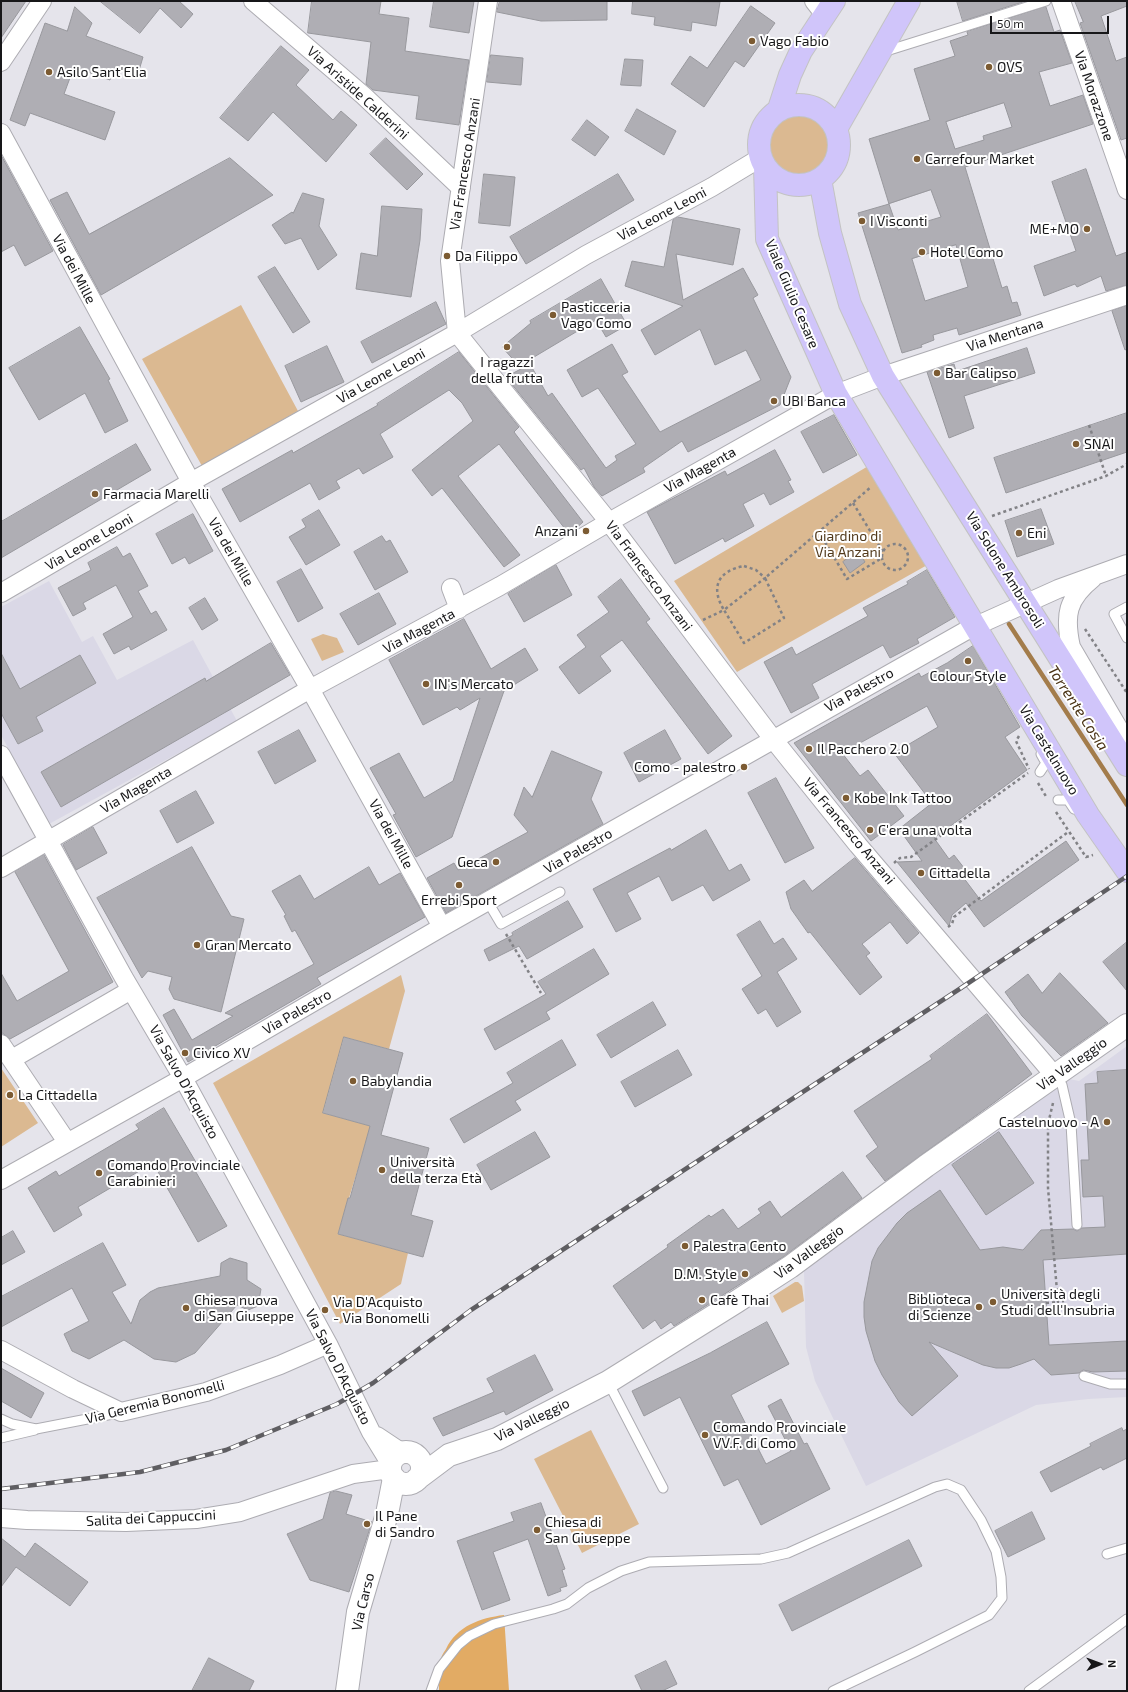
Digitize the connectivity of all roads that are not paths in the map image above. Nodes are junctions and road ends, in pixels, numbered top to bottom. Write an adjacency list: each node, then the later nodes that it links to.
1 (42, 1): 9 (street)
2 (253, 1): 15 (street, Via Aristide Calderini)
3 (488, 1): 15 (street, Via Francesco Anzani)
4 (909, 1): 8 (main road)
5 (1046, 1): 8 (lane)
6 (1061, 1): 16 (street, Via Morazzone)
7 (824, 6): 10 (main road)
8 (880, 53): 11 (main road)
9 (1, 62)
10 (779, 109): 11 (main road); 13 (main road)
11 (836, 129): 14 (main road)
12 (1, 133): 21 (street, Via dei Mille)
13 (763, 163): 14 (main road); 18 (street, Via Leone Leoni); 20 (main road, Viale Giulio Cesare)
14 (820, 179): 19 (main road)
15 (461, 188): 18 (street, Via Francesco Anzani)
16 (1127, 190)
17 (1127, 295): 19 (street, Via Mentana)
18 (457, 333): 21 (street, Via Leone Leoni); 22 (street, Via Francesco Anzani)
19 (883, 376): 20 (street); 27 (main road, Via Solone Ambrosoli)
20 (836, 394): 22 (street, Via Magenta); 30 (main road)
21 (191, 482): 26 (street, Via Leone Leoni); 32 (street, Via dei Mille)
22 (609, 522): 29 (street, Via Magenta); 34 (street, Via Francesco Anzani)
23 (1127, 564): 24 (street, Via Palestro)
24 (1099, 574): 27 (street, Via Palestro); 35 (street)
25 (451, 588): 29 (street)
26 (1, 594)
27 (1019, 606): 30 (street, Via Palestro); 37 (main road, Via Solone Ambrosoli)
28 (1127, 608): 31 (lane)
29 (459, 609): 32 (street, Via Magenta)
30 (980, 623): 33 (main road, Via Castelnuovo); 34 (street, Via Palestro)
31 (1127, 638)
32 (310, 689): 43 (street, Via Magenta); 48 (street, Via dei Mille)
33 (1041, 738): 38 (lane); 42 (main road, Via Castelnuovo)
34 (773, 739): 47 (street, Via Palestro); 54 (street, Via Francesco Anzani)
35 (1127, 743)
36 (1, 755): 43 (street, Via Salvo D'Acquisto)
37 (1127, 765)
38 (1035, 772)
39 (1060, 788): 41 (lane)
40 (1058, 800): 41 (lane)
41 (1068, 800): 42 (lane)
42 (1088, 815): 45 (main road, Via Castelnuovo)
43 (49, 840): 44 (street, Via Magenta); 49 (street, Via Salvo D'Acquisto)
44 (1, 868)
45 (1127, 871)
46 (560, 892): 47 (lane)
47 (488, 902): 48 (street, Via Palestro)
48 (442, 927): 53 (street, Via Palestro)
49 (131, 990): 52 (street); 53 (street, Via Salvo D'Acquisto)
50 (1127, 1025): 54 (street, Via Valleggio)
51 (1, 1044): 52 (street)
52 (12, 1059): 55 (street)
53 (183, 1078): 55 (street, Via Palestro); 58 (street, Via Salvo D'Acquisto)
54 (1058, 1081): 57 (lane); 61 (street, Via Valleggio)
55 (67, 1142): 56 (street, Via Palestro)
56 (1, 1180)
57 (1077, 1225)
58 (328, 1344): 63 (street, Via Geremia Bonomelli); 67 (street, Via Salvo D'Acquisto)
59 (1, 1350): 63 (street)
60 (1084, 1376): 62 (lane)
61 (608, 1382): 67 (street, Via Valleggio); 68 (lane)
62 (1127, 1384)
63 (121, 1412): 65 (lane, Via Geremia Bonomelli)
64 (1, 1419): 65 (lane, Via Geremia Bonomelli)
65 (36, 1429): 66 (lane)
66 (1, 1438)
67 (401, 1469): 69 (street, Salita dei Cappuccini); 73 (street, Via Carso)
68 (663, 1488)
69 (1, 1518)
70 (1127, 1548): 71 (lane)
71 (1107, 1554)
72 (1127, 1619): 76 (lane)
73 (347, 1691)
74 (431, 1691): 75 (lane)
75 (833, 1691)
76 (1029, 1691)

